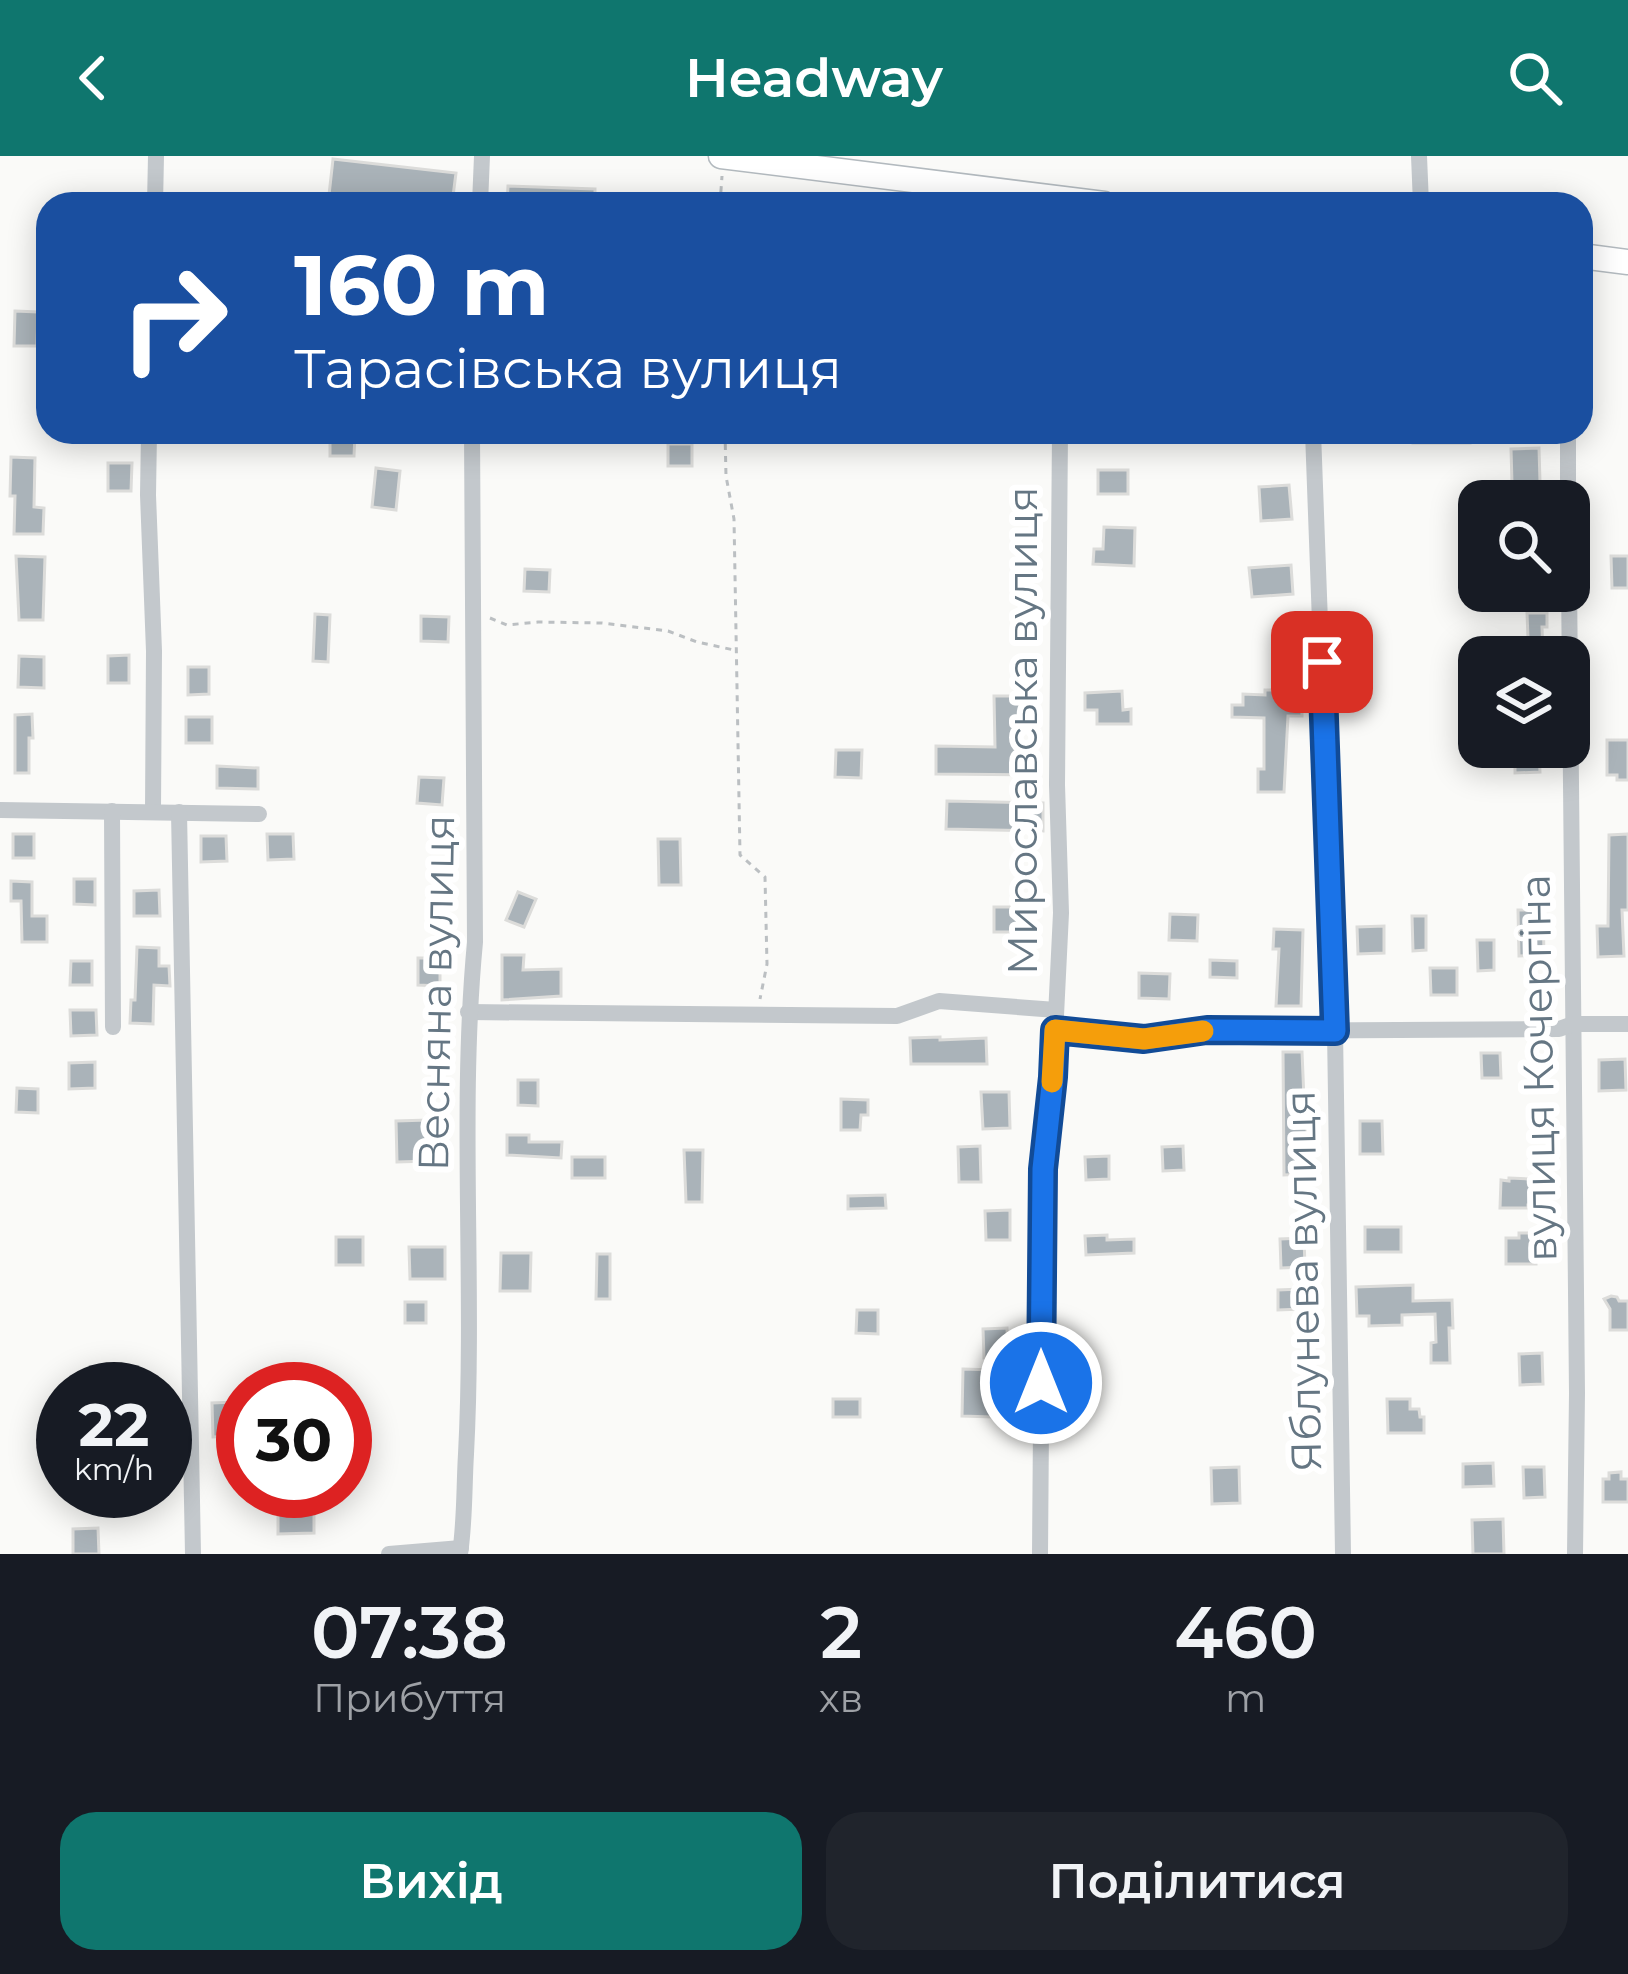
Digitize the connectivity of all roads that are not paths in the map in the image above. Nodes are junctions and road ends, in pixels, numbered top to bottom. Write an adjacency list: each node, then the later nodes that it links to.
1 (156, 156): 6 (street)
2 (482, 156): 7 (street)
3 (722, 156): 5 (street)
4 (1419, 156): 9 (street)
5 (808, 160): 8 (street)
6 (155, 192)
7 (480, 192)
8 (1004, 192)
9 (1420, 192)
10 (1593, 258): 11 (street)
11 (1628, 262)
12 (149, 444): 21 (street)
13 (472, 444): 25 (street, Весняна вулиця)
14 (1060, 444): 24 (street, Мирославська вулиця)
15 (1313, 444): 30 (street, Яблунева вулиця)
16 (1568, 444): 17 (street)
17 (1568, 480)
18 (1569, 612): 26 (street, вулиця Кочергіна)
19 (0, 810): 20 (street)
20 (112, 811): 21 (street); 28 (street)
21 (153, 812): 22 (street)
22 (178, 812): 23 (street); 32 (street)
23 (259, 814)
24 (1056, 1010): 25 (street); 29 (street, Мирославська вулиця)
25 (468, 1012): 31 (street, Весняна вулиця)
26 (1573, 1024): 27 (street); 30 (street); 36 (street, вулиця Кочергіна)
27 (1628, 1024)
28 (113, 1027)
29 (1055, 1030): 30 (street); 34 (street, Мирославська вулиця)
30 (1335, 1031): 35 (street, Яблунева вулиця)
31 (461, 1551): 33 (street)
32 (193, 1554)
33 (388, 1554)
34 (1040, 1554)
35 (1343, 1554)
36 (1575, 1554)

